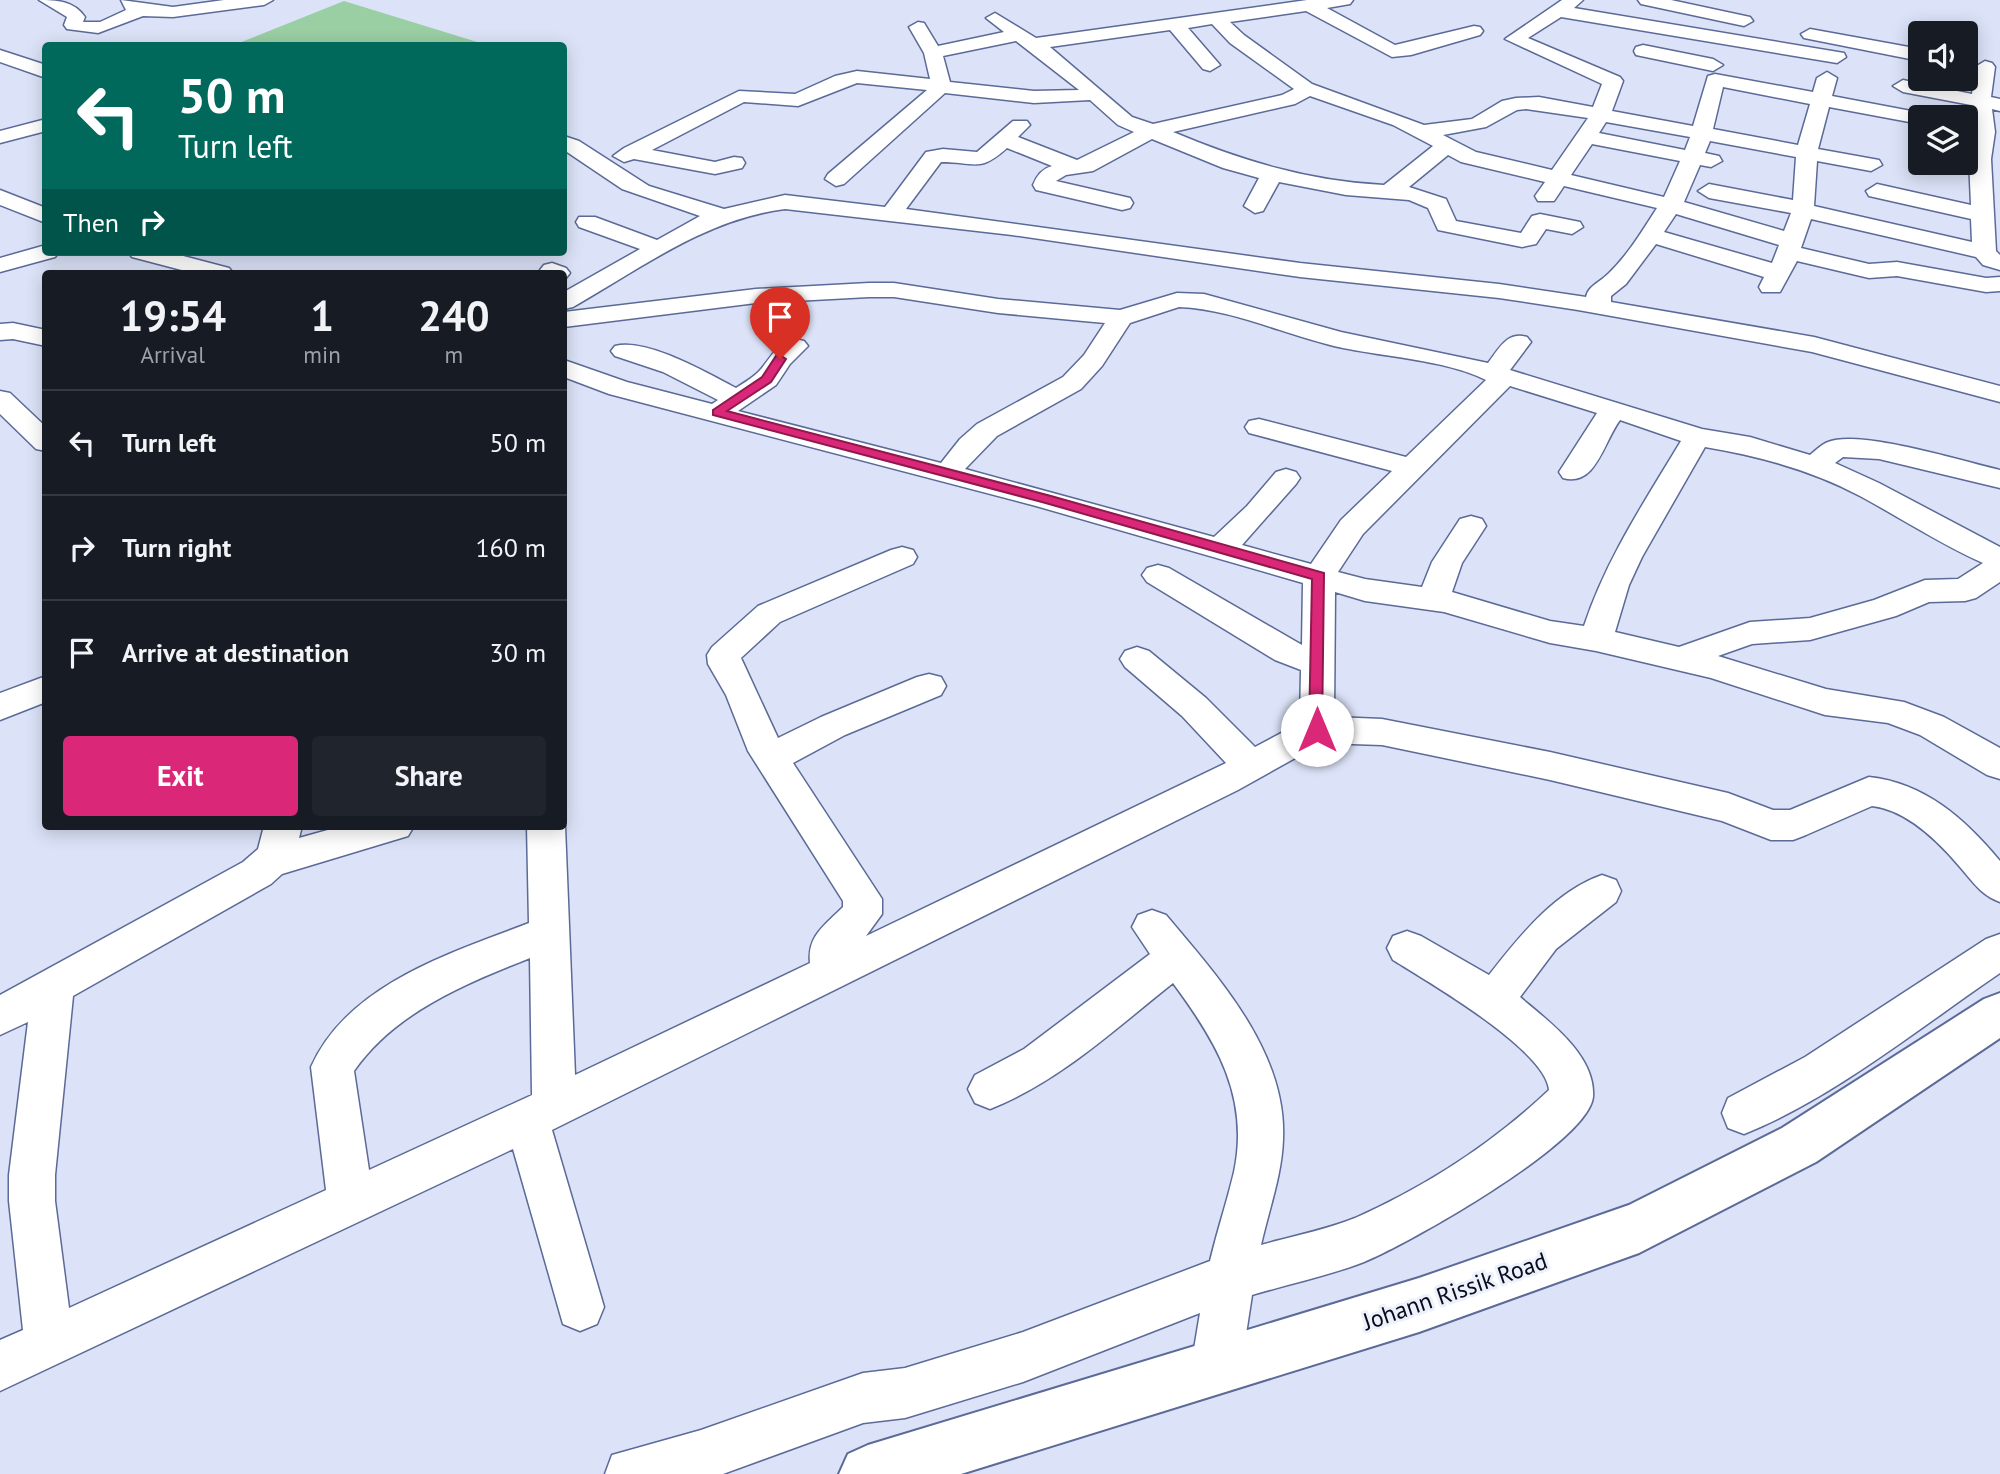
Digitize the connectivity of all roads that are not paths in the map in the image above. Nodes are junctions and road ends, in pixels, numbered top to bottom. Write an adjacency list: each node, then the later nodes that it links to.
1 (48, 0): 8 (street)
2 (180, 0): 8 (street)
3 (264, 0): 8 (street)
4 (1344, 0): 6 (street)
5 (1647, 0): 13 (street)
6 (1309, 5): 9 (street); 15 (street)
7 (1566, 5): 17 (street); 19 (street)
8 (139, 8)
9 (1215, 17): 12 (street); 31 (street)
10 (995, 18): 18 (street)
11 (1442, 20): 15 (street)
12 (1174, 23): 18 (street); 25 (street)
13 (1766, 26)
14 (918, 27): 22 (street)
15 (1474, 31): 19 (street)
16 (1793, 31): 20 (street)
17 (1718, 38): 20 (street); 28 (street)
18 (1027, 40): 22 (street); 32 (street)
19 (1517, 41): 36 (street)
20 (1842, 49): 23 (street); 35 (street)
21 (1643, 51): 28 (street)
22 (933, 53): 29 (street)
23 (1908, 54)
24 (0, 55): 27 (street)
25 (1210, 65)
26 (1984, 67): 34 (street)
27 (42, 71)
28 (1714, 73): 35 (street); 41 (street)
29 (941, 84): 33 (street); 51 (street); 64 (street)
30 (1903, 86): 34 (street)
31 (1306, 88): 39 (street); 40 (street)
32 (1092, 93): 33 (street); 39 (street)
33 (1033, 98): 45 (street)
34 (1991, 103): 46 (street)
35 (1818, 105): 37 (street); 42 (street); 50 (street)
36 (1601, 114): 40 (street); 41 (street); 43 (street)
37 (1908, 116)
38 (42, 126): 44 (street)
39 (1151, 131): 48 (street); 57 (street)
40 (1419, 132): 49 (street)
41 (1701, 134): 50 (street); 53 (street)
42 (1908, 135)
43 (1585, 136): 52 (street); 53 (street)
44 (0, 137)
45 (1004, 139): 60 (street); 76 (street)
46 (1979, 140): 78 (street)
47 (567, 144): 58 (street)
48 (1118, 147): 57 (street); 60 (street)
49 (1445, 147): 63 (street); 66 (street)
50 (1807, 151): 59 (street); 74 (street)
51 (631, 152): 55 (street); 58 (street)
52 (1572, 155): 54 (street); 63 (street)
53 (1691, 158): 56 (street); 65 (street)
54 (1594, 160)
55 (734, 163)
56 (1727, 163)
57 (1230, 164): 61 (street)
58 (602, 165): 77 (street)
59 (1871, 165)
60 (1075, 167): 71 (street)
61 (1272, 174): 66 (street); 73 (street)
62 (1658, 177): 65 (street)
63 (1555, 178): 70 (street); 72 (street)
64 (836, 179)
65 (1681, 182): 72 (street)
66 (1390, 191): 80 (street)
67 (1709, 191): 74 (street)
68 (1877, 191): 78 (street)
69 (0, 197): 75 (street)
70 (1543, 201)
71 (1122, 203)
72 (1671, 205): 81 (street); 86 (street)
73 (1255, 206)
74 (1803, 210): 85 (street); 86 (street)
75 (42, 214)
76 (891, 214): 77 (street); 93 (street)
77 (720, 215): 82 (street)
78 (1988, 221): 85 (street)
79 (587, 222): 82 (street)
80 (1572, 227)
81 (1650, 235): 86 (street); 93 (street)
82 (660, 249): 91 (street)
83 (42, 253): 87 (street)
84 (155, 256): 88 (street)
85 (1992, 257)
86 (1782, 264): 90 (street)
87 (0, 265)
88 (209, 270)
89 (567, 277): 91 (street)
90 (2000, 284)
91 (590, 287): 92 (street)
92 (567, 300)
93 (1600, 307): 103 (street)
94 (1121, 318): 95 (street); 102 (street); 113 (street)
95 (567, 320)
96 (0, 332): 97 (street)
97 (42, 337)
98 (1518, 342): 102 (street)
99 (796, 346): 105 (street)
100 (624, 351): 105 (street)
101 (567, 369): 105 (street)
102 (1499, 375): 106 (street); 111 (street)
103 (2000, 394)
104 (0, 399): 109 (street)
105 (726, 405): 113 (street)
106 (1614, 410): 108 (street); 112 (street)
107 (1259, 427): 111 (street)
108 (1697, 437): 110 (street); 124 (street)
109 (42, 439)
110 (1815, 465): 115 (street); 119 (street)
111 (1412, 468): 122 (street)
112 (1573, 472)
113 (947, 474): 117 (street)
114 (1286, 478): 117 (street)
115 (2000, 479)
116 (1471, 526): 123 (street)
117 (1220, 548): 122 (street)
118 (902, 556): 132 (street)
119 (2000, 559)
120 (2000, 567): 126 (street)
121 (1158, 575): 127 (street)
122 (1319, 576): 123 (street); 127 (street)
123 (1434, 599): 124 (street)
124 (1596, 639): 126 (street)
125 (1137, 659): 134 (street)
126 (1685, 660): 133 (street)
127 (1317, 663): 131 (street)
128 (929, 686): 132 (street)
129 (42, 690): 130 (street)
130 (0, 707)
131 (1317, 730): 134 (street); 139 (street)
132 (771, 758): 144 (street)
133 (2000, 765)
134 (1251, 766): 144 (street)
135 (282, 830): 138 (street)
136 (381, 830): 138 (street)
137 (546, 830): 141 (street)
138 (269, 862): 145 (street)
139 (2000, 886)
140 (1602, 891): 146 (street)
141 (551, 932): 150 (street); 152 (street)
142 (1407, 948): 146 (street)
143 (2000, 951): 151 (street)
144 (831, 972): 150 (street)
145 (53, 987): 148 (street); 155 (street)
146 (1494, 1000): 153 (street)
147 (2000, 1013): 157 (main road, Johann Rissik Road)
148 (0, 1016)
149 (990, 1088): 153 (street)
150 (541, 1113): 152 (street); 154 (street)
151 (1744, 1113)
152 (351, 1202): 155 (street)
153 (1231, 1277): 157 (street); 158 (street)
154 (580, 1307)
155 (49, 1343): 156 (street)
156 (0, 1366)
157 (1216, 1367): 159 (main road, Johann Rissik Road)
158 (631, 1474)
159 (868, 1474)

